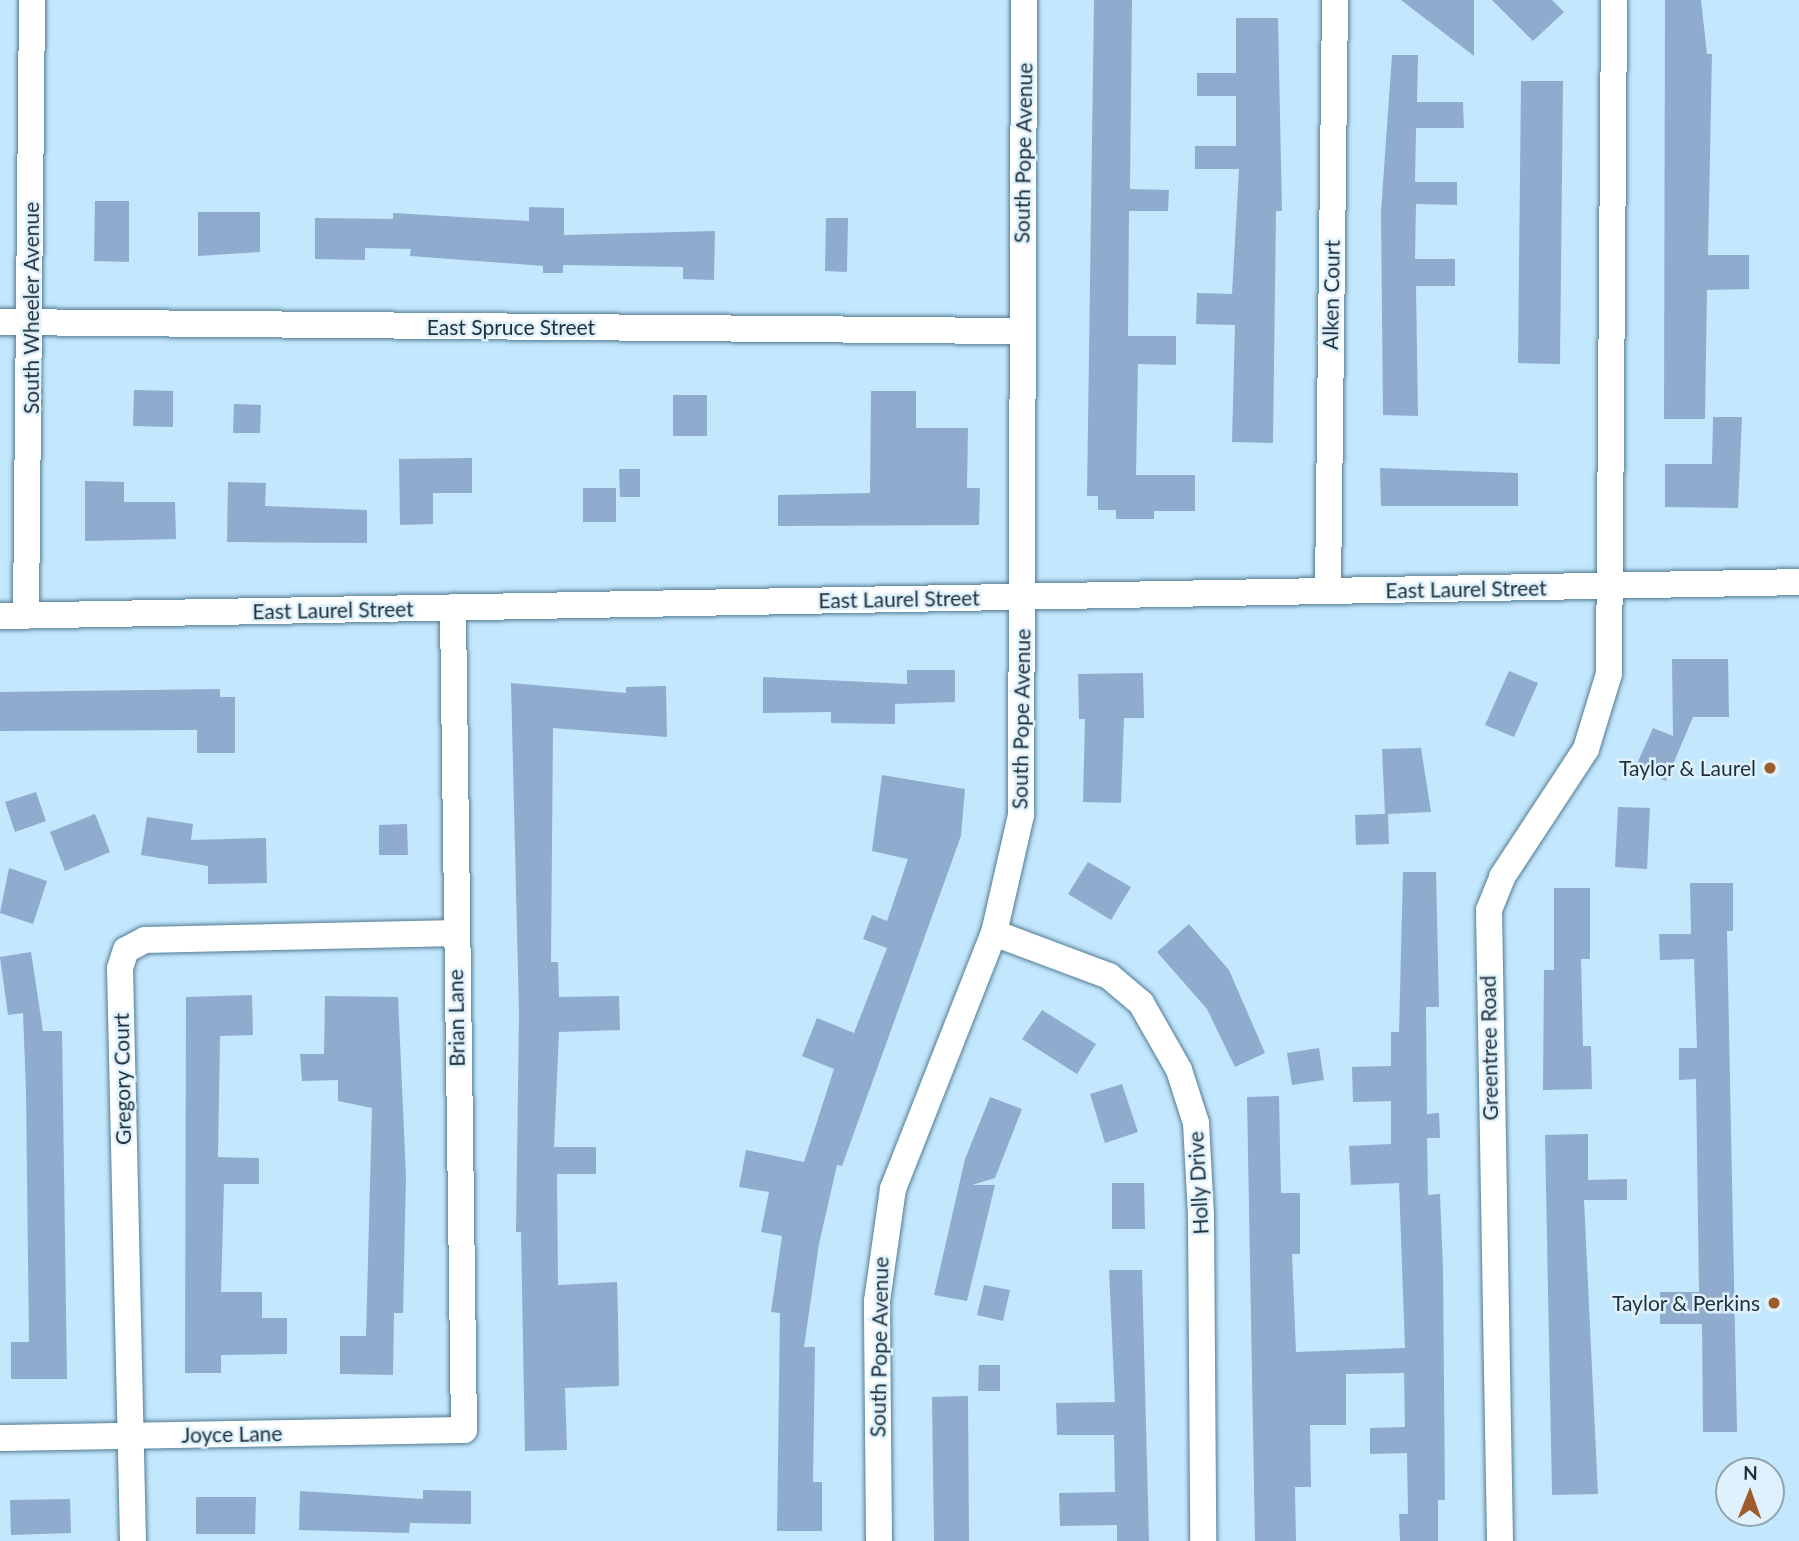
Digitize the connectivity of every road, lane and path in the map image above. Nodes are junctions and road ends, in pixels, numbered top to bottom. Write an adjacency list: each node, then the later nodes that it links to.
1 (32, 0): 6 (street, South Wheeler Avenue)
2 (1024, 0): 7 (street, South Pope Avenue)
3 (1335, 0): 10 (street, Alken Court)
4 (1614, 0): 9 (street)
5 (0, 322): 6 (street, East Spruce Street)
6 (32, 323): 7 (street, East Spruce Street); 13 (street, South Wheeler Avenue)
7 (1021, 331): 11 (street, South Pope Avenue)
8 (1799, 582): 9 (street, East Laurel Street)
9 (1613, 586): 10 (street, East Laurel Street); 23 (street, Greentree Road)
10 (1328, 590): 11 (street, East Laurel Street)
11 (1022, 596): 12 (street, East Laurel Street); 16 (street, South Pope Avenue)
12 (453, 607): 13 (street, East Laurel Street); 15 (street, Brian Lane)
13 (26, 616): 14 (street, East Laurel Street)
14 (0, 617)
15 (455, 933): 17 (street, Brian Lane); 18 (street, Gregory Court)
16 (994, 933): 21 (street, South Pope Avenue); 22 (street, Holly Drive)
17 (464, 1430): 18 (street, Joyce Lane)
18 (131, 1436): 19 (street, Joyce Lane); 20 (street, Gregory Court)
19 (0, 1438)
20 (133, 1541)
21 (879, 1541)
22 (1203, 1541)
23 (1500, 1541)

